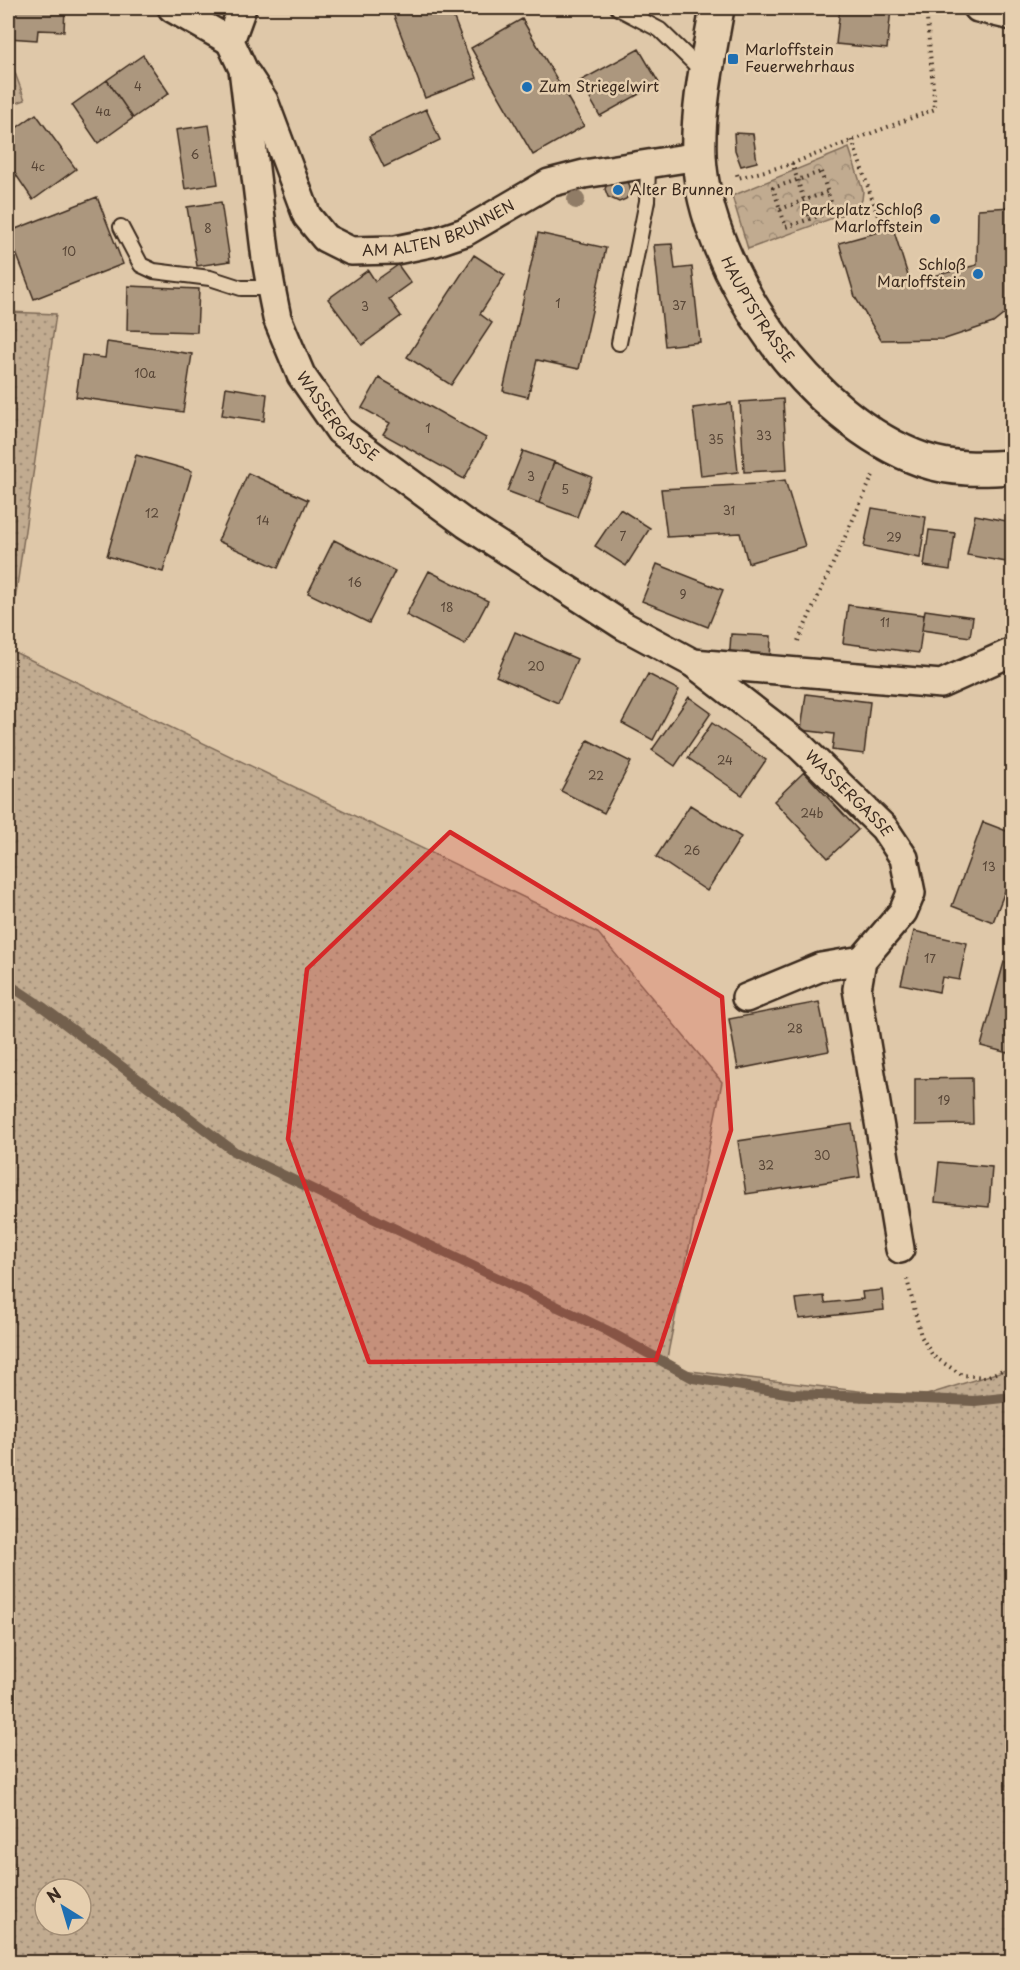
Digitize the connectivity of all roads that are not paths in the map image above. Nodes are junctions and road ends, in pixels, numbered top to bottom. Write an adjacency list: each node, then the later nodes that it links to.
1 (172, 8): 7 (street)
2 (242, 8): 7 (street)
3 (618, 8): 9 (lane)
4 (717, 8): 9 (main road, HAUPTSTRASSE)
5 (978, 8): 6 (street)
6 (1012, 16)
7 (230, 41): 8 (street, WASSERGASSE)
8 (243, 69): 11 (street, AM ALTEN BRUNNEN); 13 (street, WASSERGASSE)
9 (706, 74): 10 (main road, HAUPTSTRASSE)
10 (699, 156): 11 (street, AM ALTEN BRUNNEN); 15 (main road, HAUPTSTRASSE)
11 (648, 165): 14 (lane)
12 (122, 227): 13 (lane)
13 (271, 288): 17 (street, WASSERGASSE)
14 (620, 343)
15 (1012, 467)
16 (1012, 652): 17 (street, WASSERGASSE)
17 (693, 663): 18 (street, WASSERGASSE)
18 (862, 960): 19 (street); 20 (street)
19 (746, 998)
20 (900, 1249)

